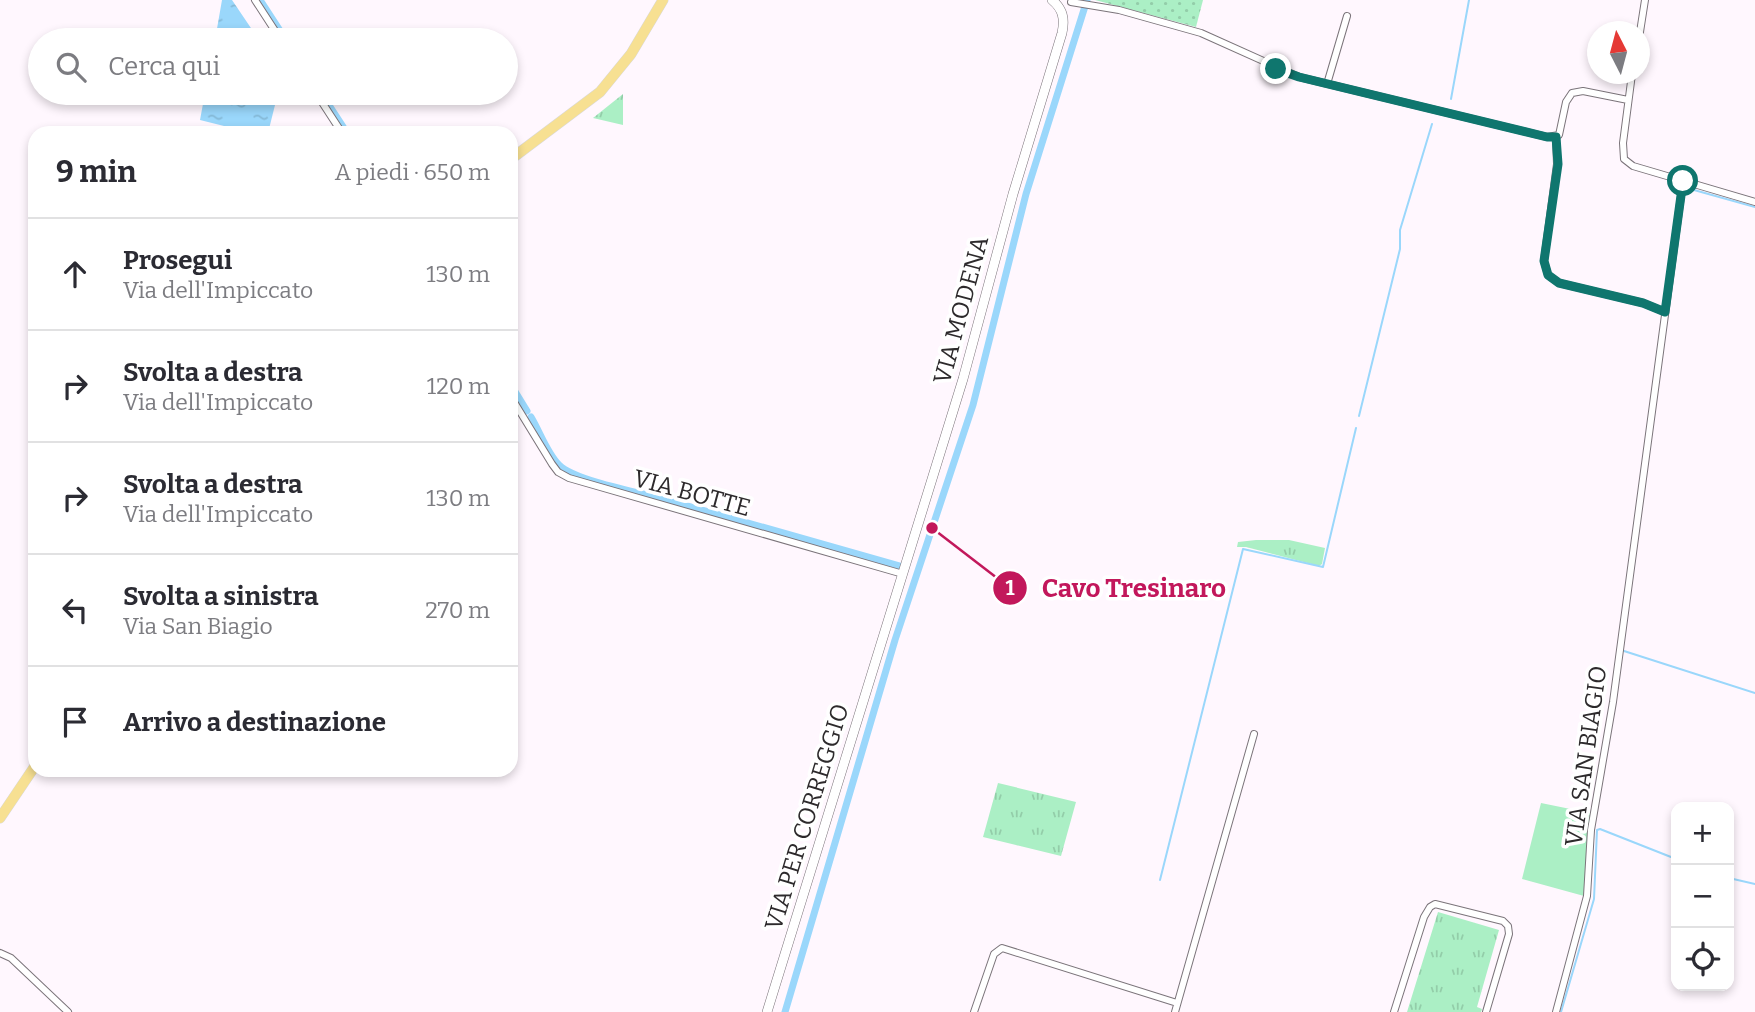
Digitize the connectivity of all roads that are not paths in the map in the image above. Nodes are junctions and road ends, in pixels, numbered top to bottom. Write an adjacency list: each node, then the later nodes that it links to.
1 (255, 0): 9 (street)
2 (663, 0): 16 (main road)
3 (1052, 0): 6 (street)
4 (1645, 0): 8 (street)
5 (1074, 2): 6 (street); 10 (street)
6 (1061, 10): 21 (street, VIA MODENA)
7 (1347, 16): 10 (street)
8 (1642, 21)
9 (273, 28)
10 (1327, 84): 15 (street)
11 (1630, 84): 12 (street)
12 (1628, 100): 15 (street); 17 (street)
13 (324, 105): 14 (street)
14 (337, 126)
15 (1556, 137): 19 (street)
16 (518, 154)
17 (1683, 181): 18 (street); 19 (street, VIA SAN BIAGIO)
18 (1755, 202)
19 (1665, 312): 34 (street, VIA SAN BIAGIO)
20 (518, 408): 21 (street, VIA BOTTE)
21 (903, 574): 22 (street, VIA MODENA)
22 (884, 632): 29 (street, VIA PER CORREGGIO)
23 (1254, 734): 27 (street)
24 (28, 776): 25 (main road)
25 (0, 818)
26 (0, 953): 28 (street)
27 (1177, 1003): 30 (street); 31 (street)
28 (68, 1012)
29 (767, 1012)
30 (974, 1012)
31 (1175, 1012)
32 (1394, 1012): 33 (street)
33 (1486, 1012)
34 (1556, 1012)

